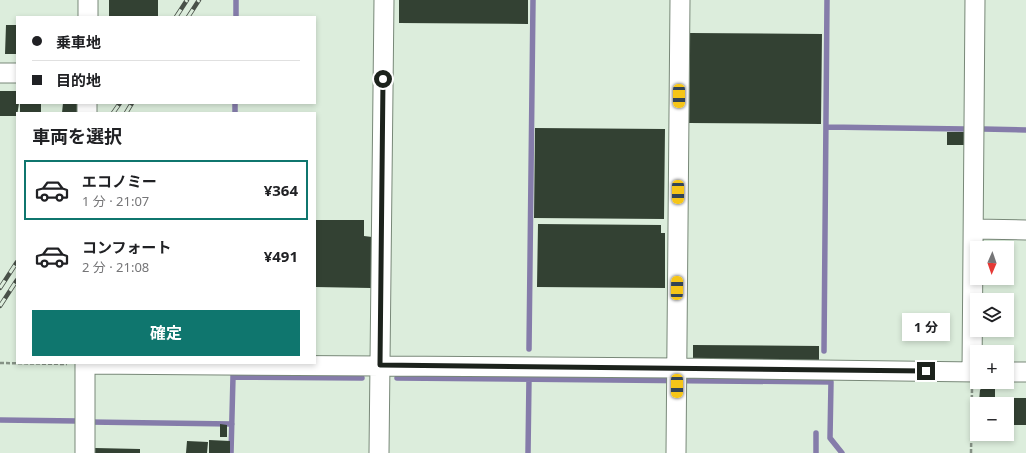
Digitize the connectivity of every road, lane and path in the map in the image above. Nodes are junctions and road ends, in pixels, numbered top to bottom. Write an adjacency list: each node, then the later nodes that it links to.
1 (88, 0): 5 (street)
2 (384, 0): 14 (street)
3 (680, 0): 18 (street)
4 (975, 0): 8 (street)
5 (88, 16)
6 (0, 73): 7 (street)
7 (16, 73)
8 (974, 229): 9 (street); 10 (street)
9 (1026, 230)
10 (975, 345)
11 (0, 363): 12 (path)
12 (16, 363)
13 (85, 364): 14 (street); 20 (street)
14 (380, 365): 18 (street); 21 (street)
15 (970, 372): 18 (street)
16 (1014, 372): 17 (street)
17 (1026, 372)
18 (677, 376): 22 (street)
19 (974, 389): 23 (path)
20 (85, 453)
21 (379, 453)
22 (676, 453)
23 (971, 453)

